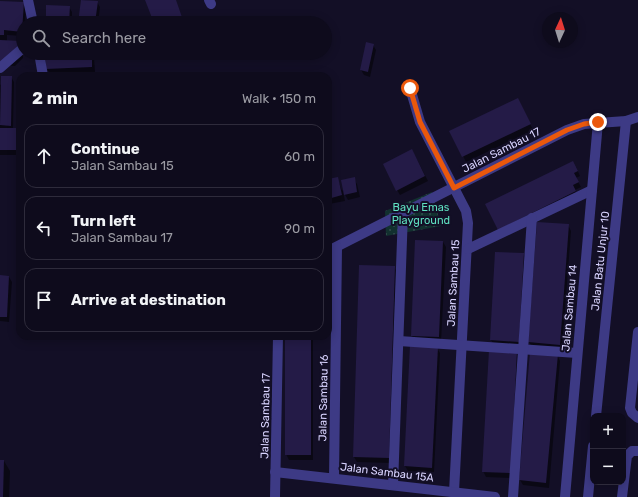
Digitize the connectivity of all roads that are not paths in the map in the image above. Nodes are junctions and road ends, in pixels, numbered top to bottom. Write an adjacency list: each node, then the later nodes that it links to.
1 (28, 0): 2 (street)
2 (31, 16)
3 (16, 54): 5 (street)
4 (40, 60): 6 (street)
5 (0, 68)
6 (42, 72)
7 (410, 88): 11 (street, Jalan Sambau 15)
8 (638, 117): 9 (street)
9 (626, 121): 10 (street, Jalan Sambau 17); 23 (street, Jalan Batu Unjur 10)
10 (598, 122): 11 (street, Jalan Sambau 17); 12 (street, Jalan Sambau 14)
11 (454, 188): 13 (street, Jalan Sambau 17); 16 (street, Jalan Sambau 15)
12 (592, 190): 14 (street); 22 (street, Jalan Sambau 14)
13 (403, 213): 15 (street, Jalan Sambau 17); 19 (street)
14 (532, 218): 16 (street); 21 (street)
15 (332, 249): 28 (street, Jalan Sambau 16)
16 (468, 249): 20 (street, Jalan Sambau 15)
17 (638, 332): 24 (street)
18 (278, 340): 27 (street, Jalan Sambau 17)
19 (399, 341): 20 (street); 29 (street)
20 (462, 345): 21 (street); 30 (street, Jalan Sambau 15)
21 (523, 349): 22 (street); 33 (street)
22 (578, 353): 34 (street, Jalan Sambau 14)
23 (596, 413)
24 (638, 418)
25 (593, 449): 35 (street)
26 (638, 451): 36 (street)
27 (276, 472): 28 (street, Jalan Sambau 15A); 31 (street, Jalan Sambau 17)
28 (334, 478): 29 (street, Jalan Sambau 15A)
29 (393, 485): 30 (street, Jalan Sambau 15A)
30 (460, 494): 32 (street, Jalan Sambau 15A)
31 (275, 497)
32 (495, 497)
33 (513, 497)
34 (565, 497)
35 (588, 497)
36 (622, 497)

